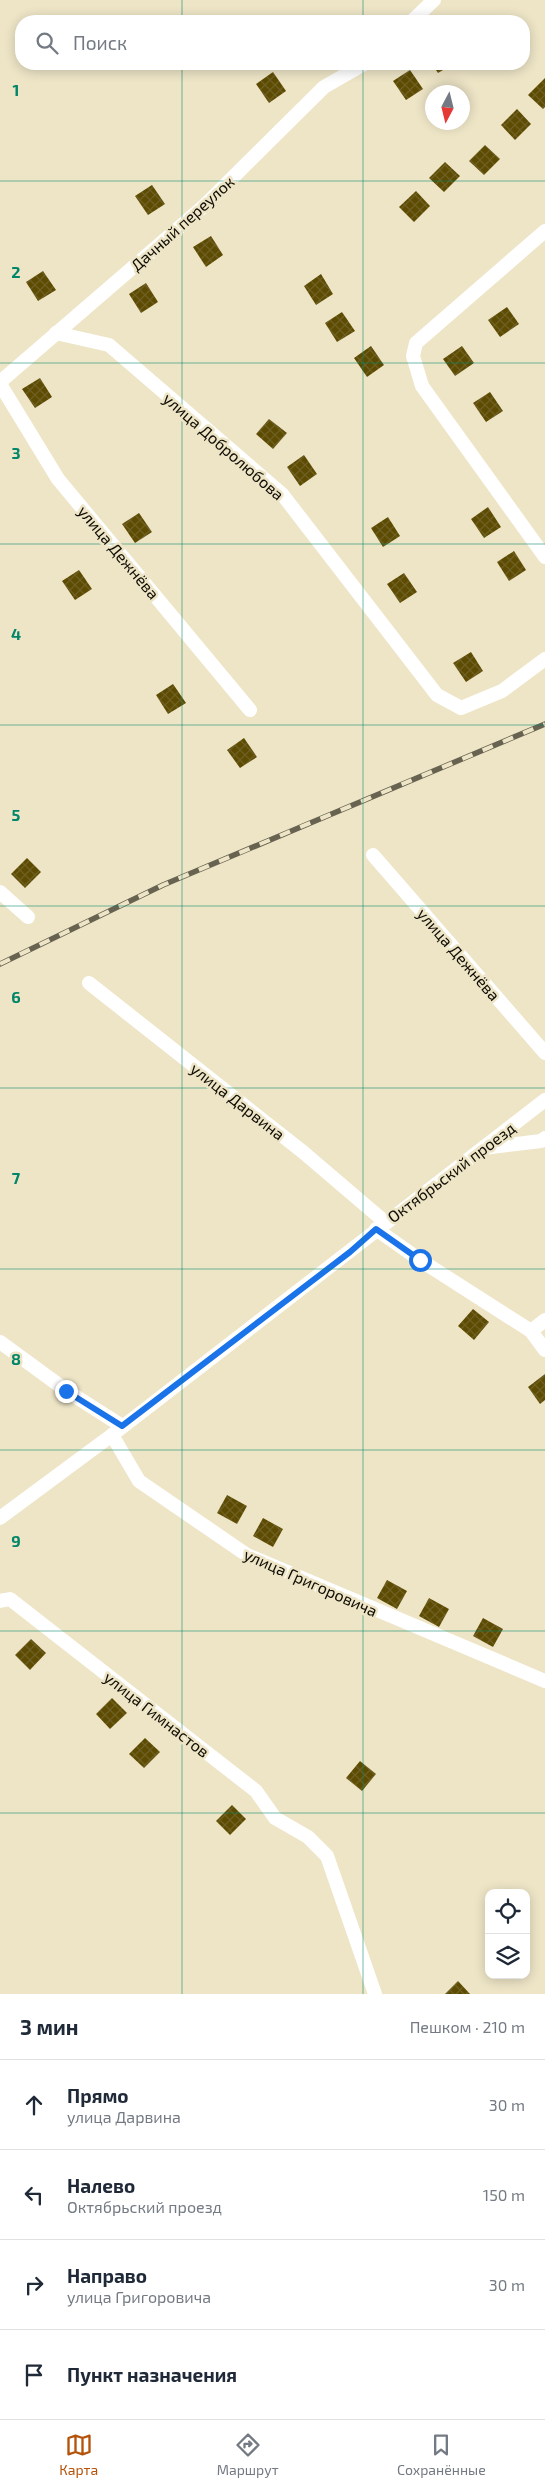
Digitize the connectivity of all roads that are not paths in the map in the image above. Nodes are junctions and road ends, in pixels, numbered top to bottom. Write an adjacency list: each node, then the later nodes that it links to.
1 (434, 0): 2 (street)
2 (418, 15)
3 (354, 70): 5 (street, Дачный переулок)
4 (545, 231): 7 (street)
5 (56, 333): 6 (street, Дачный переулок); 8 (street, улица Добролюбова)
6 (0, 383): 9 (street, улица Дежнёва)
7 (545, 557)
8 (545, 659)
9 (250, 710)
10 (374, 855): 14 (street, улица Дежнёва)
11 (0, 892): 12 (street)
12 (28, 917)
13 (88, 983): 18 (street, улица Дарвина)
14 (545, 1053)
15 (545, 1100): 17 (street, Октябрьский проезд)
16 (545, 1138): 17 (street)
17 (484, 1148): 18 (street, Октябрьский проезд)
18 (380, 1226): 20 (street, улица Дарвина); 23 (street, Октябрьский проезд)
19 (545, 1320): 20 (street)
20 (530, 1331): 22 (street, улица Дарвина)
21 (0, 1342): 23 (street, улица Григоровича)
22 (545, 1350)
23 (117, 1430): 24 (street, Октябрьский проезд); 26 (street, улица Григоровича)
24 (0, 1518)
25 (0, 1601): 27 (street, улица Гимнастов)
26 (545, 1681)
27 (375, 1994)

